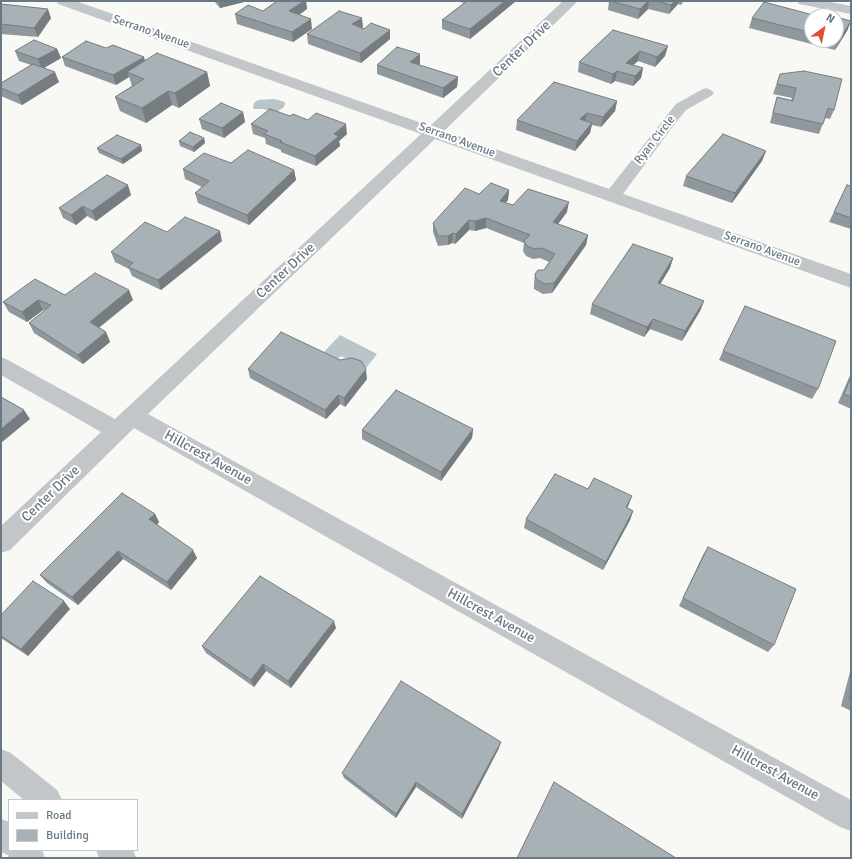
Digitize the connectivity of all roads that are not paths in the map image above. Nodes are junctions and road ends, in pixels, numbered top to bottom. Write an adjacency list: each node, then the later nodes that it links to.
1 (63, 1): 6 (street, Serrano Avenue)
2 (572, 1): 6 (street, Center Drive)
3 (804, 1): 4 (street)
4 (851, 10)
5 (706, 93): 7 (street, Ryan Circle)
6 (434, 132): 7 (street, Serrano Avenue); 10 (street, Center Drive)
7 (612, 196): 8 (street, Serrano Avenue)
8 (851, 281)
9 (1, 365): 10 (street, Hillcrest Avenue)
10 (125, 423): 11 (street, Center Drive); 14 (street, Hillcrest Avenue)
11 (1, 542)
12 (1, 764): 13 (street)
13 (46, 799)
14 (851, 816)
15 (22, 851): 17 (street)
16 (111, 851): 18 (street)
17 (30, 858)
18 (121, 858)

